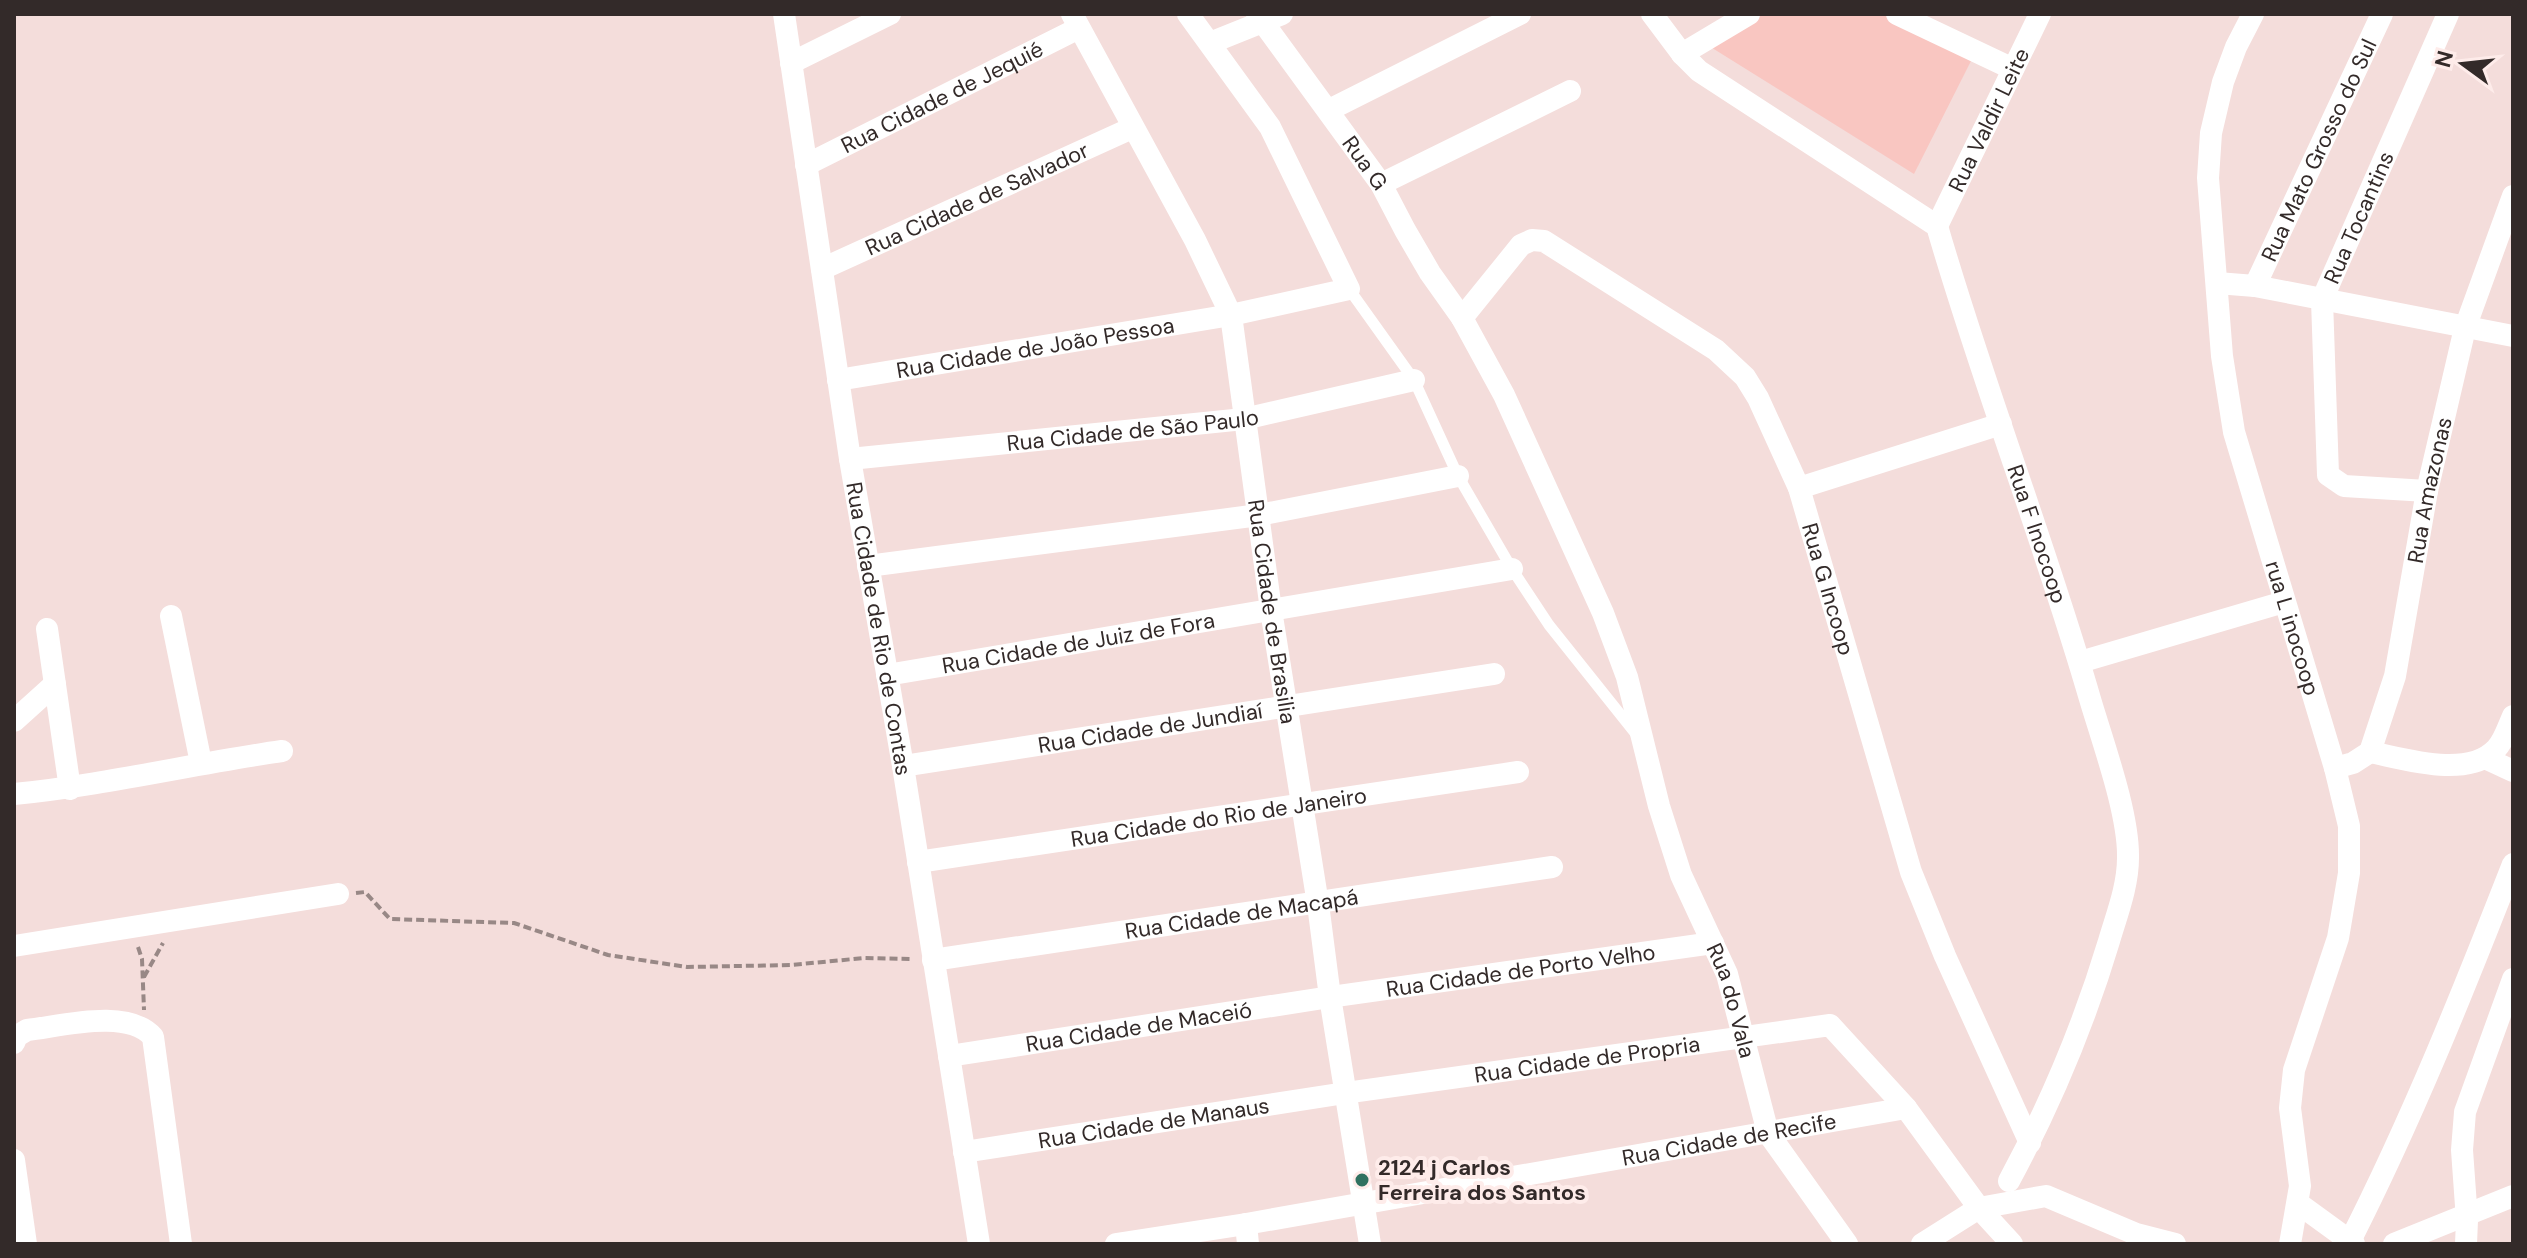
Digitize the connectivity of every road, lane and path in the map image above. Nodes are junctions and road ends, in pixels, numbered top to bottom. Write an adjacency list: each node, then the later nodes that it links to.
1 (784, 14): 16 (street, Rua Cidade de Rio de Contas)
2 (890, 14): 16 (street)
3 (1188, 14): 14 (street)
4 (1520, 14): 19 (street)
5 (1652, 14): 15 (street)
6 (1749, 14): 15 (street)
7 (1897, 14): 17 (street)
8 (2040, 14): 17 (street, Rua Valdir Leite)
9 (2253, 14): 26 (street, rua L inocoop)
10 (2382, 14): 27 (street, Rua Mato Grosso do Sul)
11 (2448, 14): 29 (street, Rua Tocantins)
12 (1267, 17): 14 (street); 19 (street, Rua G)
13 (1075, 21): 20 (street, Rua Cidade de Brasilia); 21 (street, Rua Cidade de Jequié)
14 (1210, 43): 28 (street)
15 (1682, 54): 24 (street)
16 (791, 63): 21 (street, Rua Cidade de Rio de Contas)
17 (2013, 69): 24 (street, Rua Valdir Leite)
18 (1570, 91): 22 (street)
19 (1329, 110): 22 (street, Rua G)
20 (1132, 128): 25 (street, Rua Cidade de Salvador); 30 (street, Rua Cidade de Brasilia)
21 (806, 165): 25 (street, Rua Cidade de Rio de Contas)
22 (1381, 184): 31 (street, Rua G)
23 (2513, 196): 32 (street, Rua Amazonas)
24 (1937, 226): 37 (street, Rua F Inocoop)
25 (822, 269): 34 (street, Rua Cidade de Rio de Contas)
26 (2217, 283): 27 (street); 45 (street, rua L inocoop)
27 (2255, 286): 29 (street)
28 (1349, 289): 30 (street, Rua Cidade de João Pessoa); 35 (lane)
29 (2322, 300): 32 (street); 41 (street, Rua Tocantins)
30 (1231, 315): 34 (street, Rua Cidade de João Pessoa); 36 (street, Rua Cidade de Brasilia)
31 (1462, 318): 40 (street, Rua G Incoop); 56 (street, Rua G)
32 (2465, 328): 33 (street); 41 (street, Rua Amazonas)
33 (2513, 336)
34 (838, 380): 38 (street, Rua Cidade de Rio de Contas)
35 (1414, 380): 36 (street, Rua Cidade de São Paulo); 39 (lane)
36 (1244, 419): 38 (street, Rua Cidade de São Paulo); 42 (street, Rua Cidade de Brasilia)
37 (2001, 424): 40 (street); 49 (street, Rua F Inocoop)
38 (850, 459): 43 (street, Rua Cidade de Rio de Contas)
39 (1458, 476): 42 (street); 44 (lane)
40 (1799, 488): 88 (street, Rua G Incoop)
41 (2427, 491): 58 (street, Rua Amazonas)
42 (1259, 515): 43 (street); 46 (street, Rua Cidade de Brasilia)
43 (868, 566): 51 (street, Rua Cidade de Rio de Contas)
44 (1512, 569): 46 (street, Rua Cidade de Juiz de Fora); 56 (lane)
45 (2284, 602): 49 (street); 62 (street, rua L inocoop)
46 (1271, 610): 51 (street, Rua Cidade de Juiz de Fora); 53 (street, Rua Cidade de Brasilia)
47 (171, 616): 60 (street)
48 (47, 629): 52 (street)
49 (2080, 662): 88 (street, Rua F Inocoop)
50 (1494, 674): 53 (street, Rua Cidade de Jundiaí)
51 (887, 675): 61 (street, Rua Cidade de Rio de Contas)
52 (55, 684): 55 (street); 65 (street)
53 (1288, 706): 61 (street, Rua Cidade de Jundiaí); 67 (street, Rua Cidade de Brasilia)
54 (2513, 716): 59 (street)
55 (14, 721)
56 (1641, 740): 75 (street, Rua do Vala)
57 (282, 751): 60 (street)
58 (2370, 752): 59 (street); 62 (street)
59 (2485, 758): 63 (street)
60 (201, 763): 65 (street)
61 (903, 766): 68 (street, Rua Cidade de Rio de Contas)
62 (2335, 768): 94 (street, rua L inocoop)
63 (2513, 771)
64 (1518, 772): 67 (street, Rua Cidade do Rio de Janeiro)
65 (70, 789): 66 (street)
66 (14, 794)
67 (1301, 802): 68 (street, Rua Cidade do Rio de Janeiro); 72 (street, Rua Cidade de Brasilia)
68 (918, 862): 77 (street, Rua Cidade de Rio de Contas)
69 (2513, 864): 98 (street)
70 (1552, 867): 72 (street, Rua Cidade de Macapá)
71 (338, 894): 73 (street); 77 (path)
72 (1318, 904): 77 (street, Rua Cidade de Macapá); 80 (street, Rua Cidade de Brasilia)
73 (168, 921): 74 (street); 78 (path)
74 (133, 927): 76 (street); 78 (path)
75 (1713, 943): 80 (street, Rua Cidade de Porto Velho); 82 (street, Rua do Vala)
76 (14, 946)
77 (933, 960): 84 (street, Rua Cidade de Rio de Contas)
78 (143, 979): 81 (path)
79 (2513, 979): 96 (street)
80 (1330, 997): 84 (street, Rua Cidade de Maceió); 85 (street, Rua Cidade de Brasilia)
81 (145, 1028): 83 (street); 100 (street)
82 (1743, 1038): 85 (street, Rua Cidade de Propria); 86 (street, Rua Cidade de Propria); 87 (street, Rua do Vala)
83 (14, 1043)
84 (949, 1056): 89 (street, Rua Cidade de Rio de Contas)
85 (1345, 1093): 89 (street, Rua Cidade de Manaus); 93 (street, Rua Cidade de Brasilia)
86 (1906, 1108): 87 (street, Rua Cidade de Recife); 95 (street)
87 (1768, 1133): 93 (street, Rua Cidade de Recife); 104 (street)
88 (2030, 1143): 91 (street, Rua F Inocoop)
89 (964, 1152): 101 (street, Rua Cidade de Rio de Contas)
90 (14, 1160): 99 (street)
91 (2009, 1181)
92 (2513, 1196): 96 (street)
93 (1363, 1202): 97 (street, Rua Cidade de Recife); 103 (street, Rua Cidade de Brasilia)
94 (2299, 1204): 98 (street); 108 (street, rua L inocoop)
95 (1979, 1208): 105 (street); 106 (street); 107 (street)
96 (2467, 1217): 109 (street); 110 (street)
97 (1247, 1234): 102 (street, Rua Cidade de Recife)
98 (2352, 1242)
99 (26, 1244)
100 (181, 1244)
101 (979, 1244)
102 (1116, 1244)
103 (1370, 1244)
104 (1847, 1244)
105 (1922, 1244)
106 (2012, 1244)
107 (2175, 1244)
108 (2290, 1244)
109 (2394, 1244)
110 (2466, 1244)

